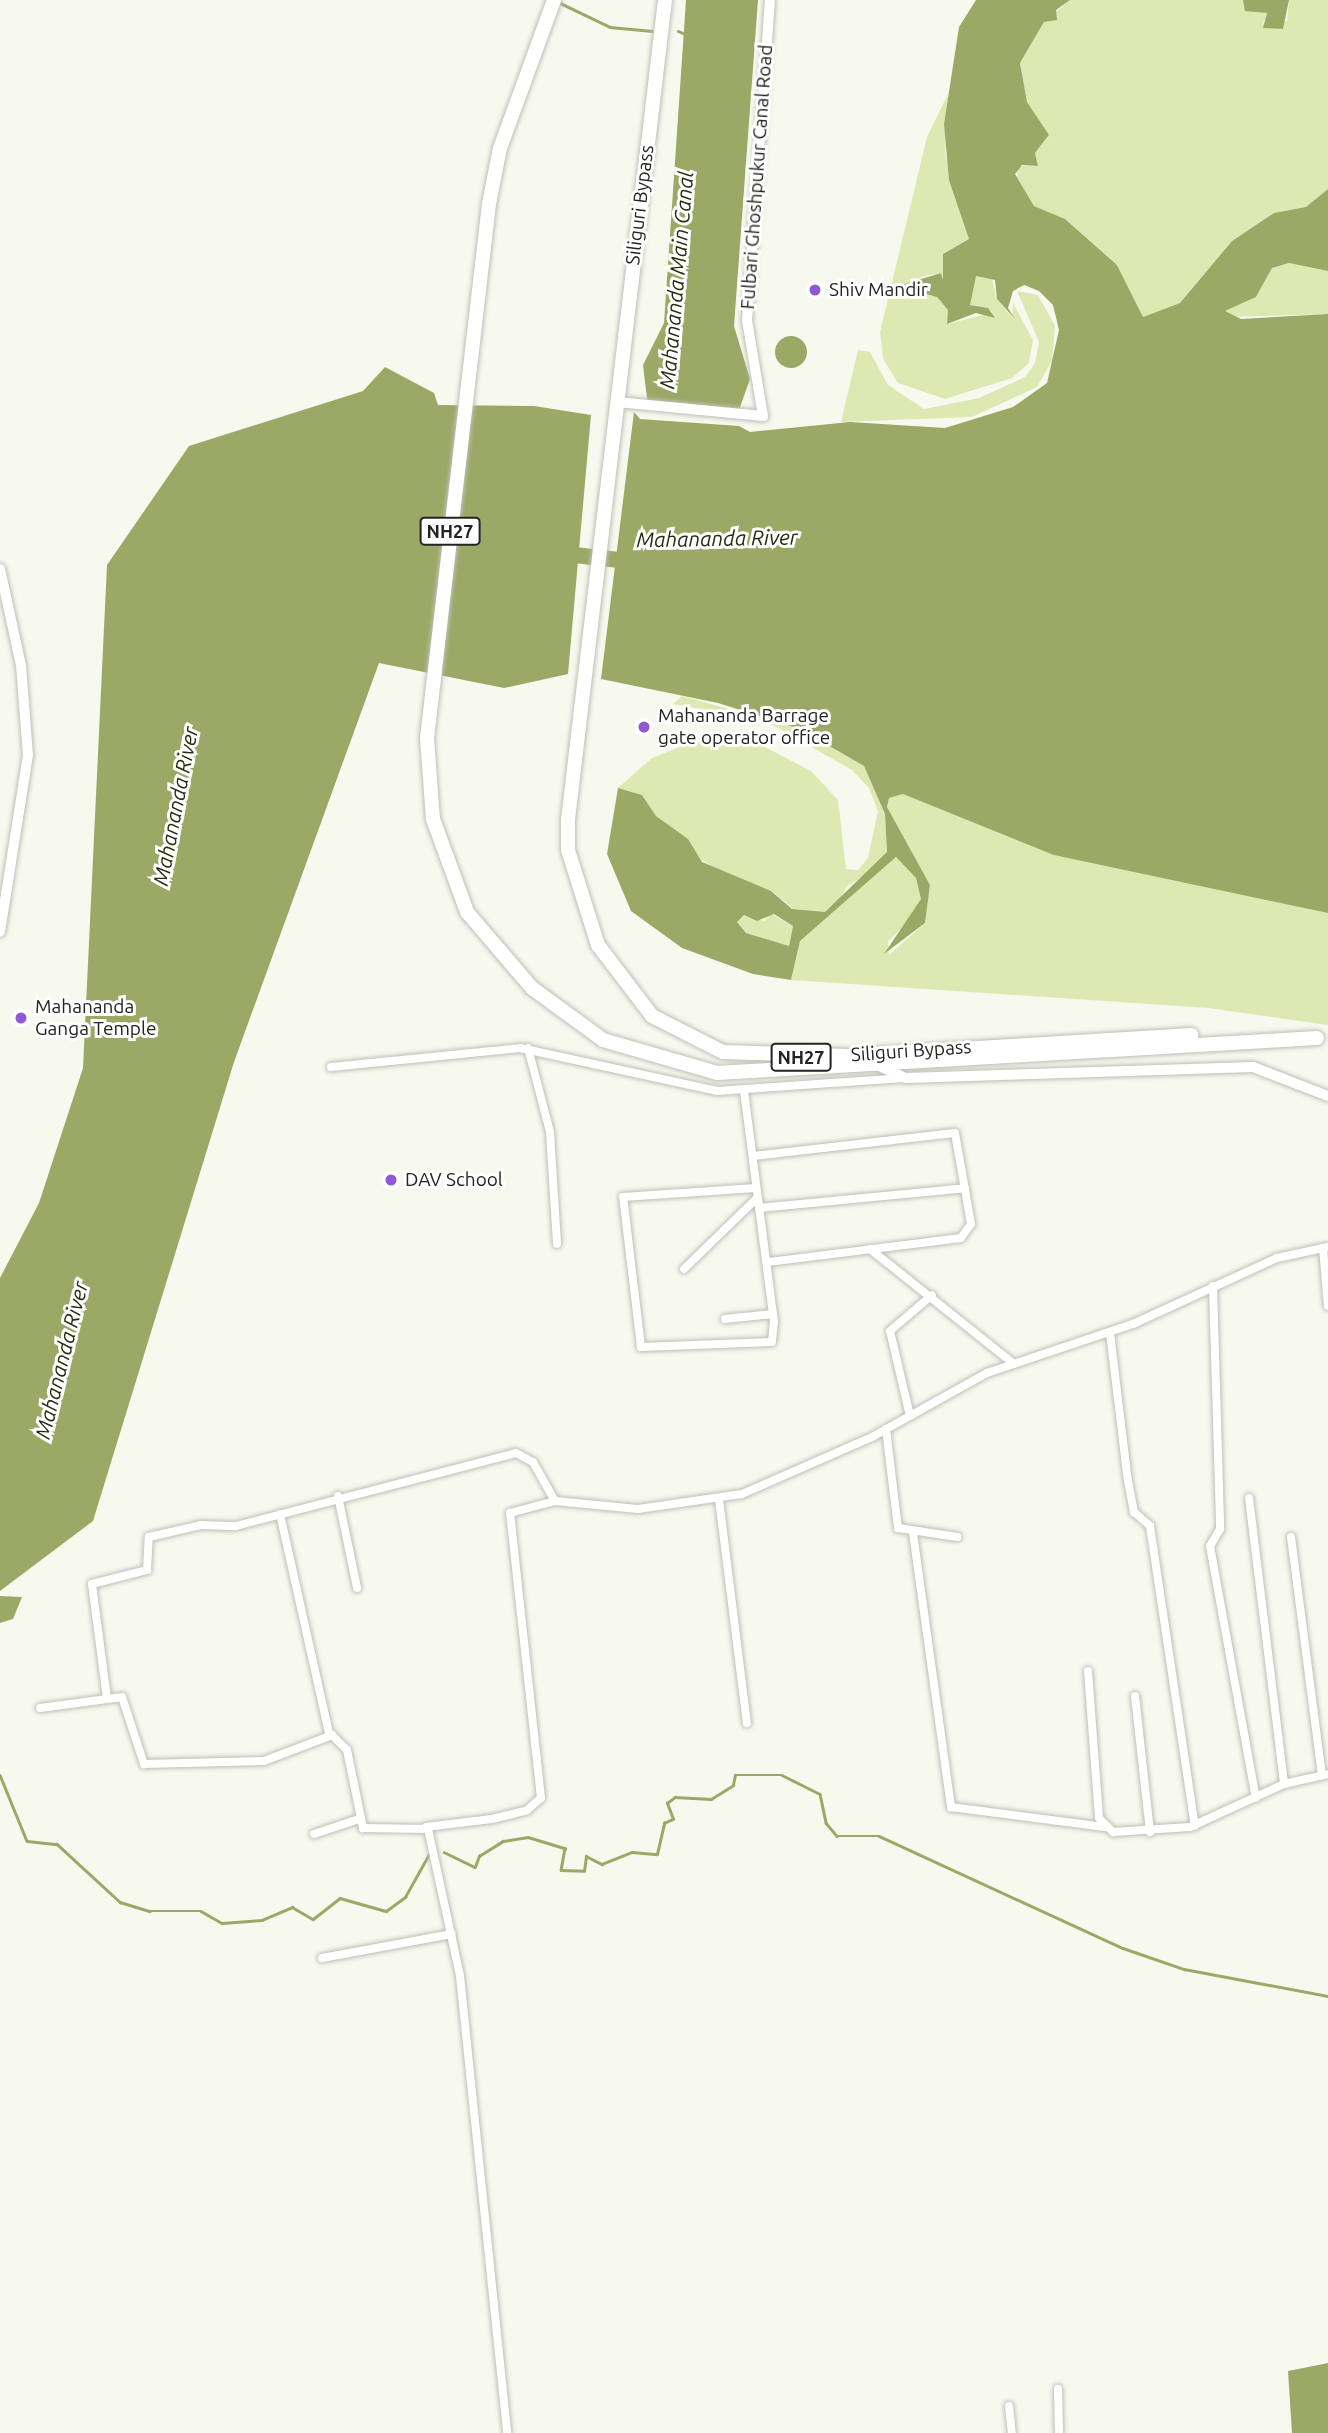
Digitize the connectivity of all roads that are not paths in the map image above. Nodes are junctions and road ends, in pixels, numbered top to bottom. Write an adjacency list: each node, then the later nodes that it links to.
1 (554, 0): 9 (highway, NH27)
2 (665, 0): 4 (highway, Siliguri Bypass / NH27)
3 (770, 0): 4 (main road, Fulbari Ghoshpukur Canal Road)
4 (616, 406): 7 (highway, Siliguri Bypass / NH27)
5 (0, 569): 6 (main road)
6 (0, 932)
7 (1323, 1038): 9 (highway, NH27)
8 (528, 1048): 10 (street); 12 (street); 19 (street)
9 (881, 1067): 11 (main road)
10 (331, 1068)
11 (906, 1078): 12 (street); 13 (main road)
12 (744, 1091): 14 (street)
13 (1328, 1096)
14 (753, 1156): 15 (street); 16 (street)
15 (756, 1188): 17 (street); 27 (street)
16 (965, 1188): 18 (street); 21 (street)
17 (757, 1198): 18 (street); 23 (street)
18 (759, 1208): 22 (street)
19 (557, 1244)
20 (1326, 1247): 24 (street); 26 (street)
21 (870, 1249): 22 (street); 25 (street)
22 (767, 1262): 27 (street)
23 (684, 1269)
24 (1213, 1286): 29 (street); 50 (street)
25 (932, 1295): 30 (street); 31 (street)
26 (1328, 1306)
27 (773, 1314): 28 (street)
28 (724, 1319)
29 (1110, 1332): 30 (street); 52 (street)
30 (1014, 1364): 31 (street)
31 (910, 1416): 32 (street)
32 (886, 1429): 35 (street); 38 (street)
33 (338, 1496): 36 (street); 37 (street); 41 (street)
34 (1249, 1498): 49 (street)
35 (719, 1499): 36 (street); 46 (street)
36 (555, 1502): 53 (street)
37 (280, 1514): 44 (street); 47 (street)
38 (913, 1533): 39 (street); 54 (street)
39 (957, 1537)
40 (1291, 1538): 48 (street)
41 (357, 1588)
42 (1088, 1671): 54 (street)
43 (1135, 1696): 55 (street)
44 (107, 1698): 45 (street); 47 (street)
45 (40, 1708)
46 (747, 1723)
47 (328, 1734): 51 (street)
48 (1325, 1775): 49 (street)
49 (1284, 1784): 50 (street)
50 (1255, 1798): 52 (street)
51 (359, 1819): 53 (street); 56 (street)
52 (1195, 1826): 55 (street)
53 (426, 1827): 57 (street)
54 (1105, 1827): 55 (street)
55 (1150, 1832)
56 (314, 1834)
57 (452, 1934): 58 (street); 61 (street)
58 (321, 1958)
59 (1058, 2389): 63 (street)
60 (1009, 2406): 62 (street)
61 (507, 2433)
62 (1012, 2433)
63 (1059, 2433)

